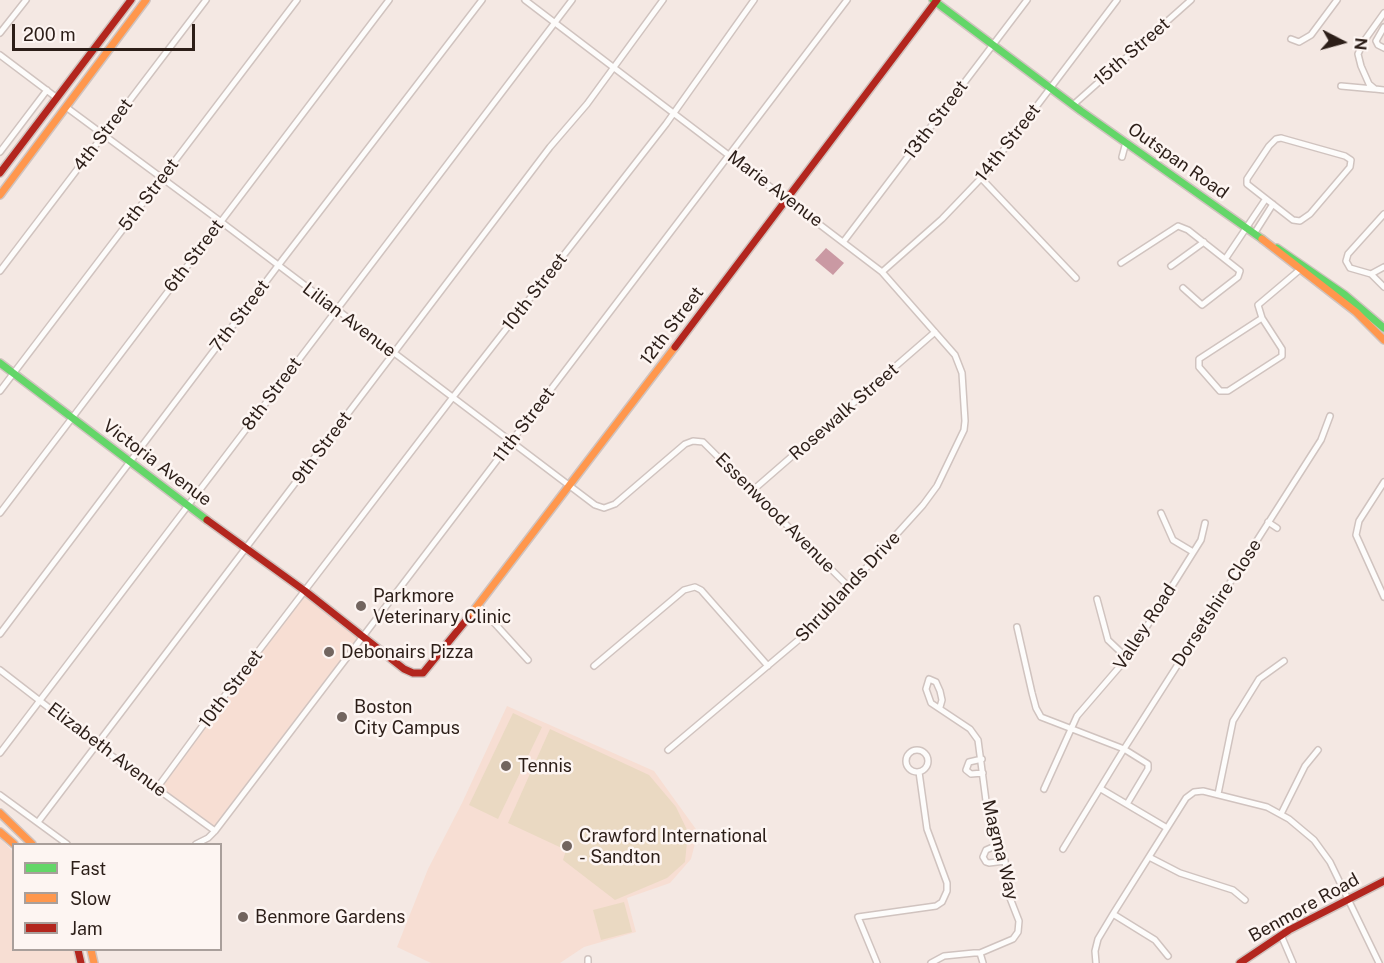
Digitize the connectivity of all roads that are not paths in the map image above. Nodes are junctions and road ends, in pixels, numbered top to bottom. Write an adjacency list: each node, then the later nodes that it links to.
1 (26, 0): 21 (street)
2 (130, 0): 32 (street)
3 (146, 0): 34 (street)
4 (206, 0): 36 (street, 4th Street)
5 (297, 0): 42 (street, 5th Street)
6 (389, 0): 49 (street, 6th Street)
7 (482, 0): 57 (street, 7th Street)
8 (525, 0): 19 (street, Marie Avenue)
9 (572, 0): 19 (street)
10 (663, 0): 26 (street)
11 (754, 0): 35 (street, 10th Street)
12 (847, 0): 39 (street, 11th Street)
13 (1027, 0): 23 (street, 13th Street)
14 (1118, 0): 28 (street, 14th Street)
15 (1191, 0): 33 (street, 15th Street)
16 (1337, 0): 22 (street)
17 (936, 1): 23 (street, Outspan Road); 45 (street, 12th Street)
18 (1384, 13): 29 (street)
19 (555, 22): 26 (street, Marie Avenue); 66 (street, 8th Street)
20 (1384, 27): 24 (street)
21 (0, 33)
22 (1291, 39)
23 (993, 45): 28 (street, Outspan Road); 52 (street, 13th Street)
24 (1384, 48)
25 (0, 55): 30 (street)
26 (614, 66): 35 (street, Marie Avenue); 71 (street, 9th Street)
27 (1341, 86): 29 (street)
28 (1051, 88): 33 (street, Outspan Road); 43 (street, 14th Street)
29 (1375, 89): 31 (street)
30 (47, 90): 32 (street); 38 (street)
31 (1384, 90)
32 (57, 98): 41 (street)
33 (1073, 105): 37 (street, Outspan Road)
34 (66, 107): 36 (street, Lilian Avenue); 44 (street)
35 (674, 112): 39 (street, Marie Avenue); 75 (street, 10th Street)
36 (104, 135): 42 (street, Lilian Avenue); 60 (street, 4th Street)
37 (1126, 142): 40 (street); 50 (street, Outspan Road)
38 (0, 152)
39 (730, 155): 45 (street, Marie Avenue); 79 (street, 11th Street)
40 (1122, 157)
41 (0, 172)
42 (162, 178): 49 (street, Lilian Avenue); 73 (street, 5th Street)
43 (981, 178): 61 (street, 14th Street); 63 (street)
44 (0, 195)
45 (788, 199): 52 (street, Marie Avenue); 82 (street, 12th Street)
46 (1265, 200): 47 (street); 47 (street); 50 (street)
47 (1272, 204): 51 (street)
48 (1384, 214): 62 (street)
49 (220, 221): 57 (street, Lilian Avenue); 77 (street, 6th Street)
50 (1246, 228): 51 (street, Outspan Road); 54 (street)
51 (1254, 234): 59 (street, Outspan Road)
52 (844, 241): 61 (street, Marie Avenue)
53 (1204, 242): 54 (street); 55 (street); 56 (street)
54 (1226, 258): 65 (street)
55 (1121, 263)
56 (1171, 266)
57 (278, 267): 66 (street, Lilian Avenue); 80 (street, 7th Street)
58 (1384, 267): 62 (street)
59 (1302, 268): 67 (street); 68 (street, Outspan Road)
60 (0, 271)
61 (882, 272): 69 (street, Marie Avenue)
62 (1371, 274): 64 (street)
63 (1076, 278)
64 (1384, 287)
65 (1183, 288)
66 (336, 309): 71 (street, Lilian Avenue); 84 (street, 8th Street)
67 (1262, 318): 67 (street)
68 (1383, 329): 70 (street, Outspan Road)
69 (935, 332): 78 (street, Marie Avenue); 83 (street, Rosewalk Street)
70 (1384, 340)
71 (394, 354): 75 (street, Lilian Avenue); 91 (street, 9th Street)
72 (0, 363): 73 (street, Victoria Avenue)
73 (13, 373): 74 (street, 5th Street); 77 (street, Victoria Avenue)
74 (0, 391)
75 (453, 397): 79 (street, Lilian Avenue); 95 (street, 10th Street)
76 (1330, 416): 88 (street, Dorsetshire Close)
77 (72, 418): 80 (street, Victoria Avenue); 86 (street, 6th Street)
78 (965, 421): 94 (street, Shrublands Drive)
79 (511, 442): 82 (street, Lilian Avenue); 101 (street, 11th Street)
80 (131, 462): 84 (street, Victoria Avenue); 100 (street, 7th Street)
81 (1384, 482): 93 (street)
82 (569, 487): 85 (street, Lilian Avenue); 98 (street, 12th Street)
83 (752, 491): 85 (street, Essenwood Avenue); 94 (street, Essenwood Avenue)
84 (189, 505): 91 (street, Victoria Avenue); 108 (street, 8th Street)
85 (604, 508)
86 (0, 513)
87 (1161, 513): 92 (street)
88 (1268, 522): 90 (street); 112 (street, Dorsetshire Close)
89 (1205, 523): 92 (street, Valley Road)
90 (1277, 528)
91 (245, 549): 95 (street, Victoria Avenue); 111 (street, 9th Street)
92 (1193, 552): 102 (street, Valley Road)
93 (1382, 585): 96 (street)
94 (849, 587): 106 (street, Shrublands Drive)
95 (305, 591): 101 (street); 119 (street, 10th Street)
96 (1384, 597)
97 (1097, 598): 102 (street)
98 (478, 606): 101 (street, 12th Street); 103 (street)
99 (1017, 627): 110 (street)
100 (0, 634)
101 (363, 636): 129 (street, 11th Street)
102 (1127, 658): 110 (street, Valley Road)
103 (528, 660)
104 (1284, 661): 122 (street)
105 (594, 666): 106 (street)
106 (768, 666): 113 (street, Shrublands Drive)
107 (0, 670): 108 (street, Elizabeth Avenue)
108 (41, 700): 111 (street, Elizabeth Avenue); 115 (street, 8th Street)
109 (940, 706): 109 (street, Magma Way); 116 (street, Magma Way)
110 (1071, 728): 112 (street); 120 (street, Valley Road)
111 (97, 745): 119 (street, Elizabeth Avenue); 127 (street, 9th Street)
112 (1124, 749): 121 (street, Dorsetshire Close); 124 (street)
113 (668, 750)
114 (1318, 750): 126 (street)
115 (0, 753)
116 (982, 759): 118 (street, Magma Way); 118 (street)
117 (919, 772): 117 (street); 146 (street)
118 (983, 773): 135 (street, Magma Way)
119 (157, 788): 129 (street, Elizabeth Avenue)
120 (1044, 789)
121 (1101, 789): 124 (street); 136 (street, Dorsetshire Close)
122 (1218, 794): 126 (street); 128 (street)
123 (0, 795): 127 (street)
124 (1127, 804): 128 (street)
125 (0, 813): 132 (street)
126 (1281, 813): 140 (street)
127 (38, 822): 133 (street)
128 (1167, 828): 137 (street)
129 (215, 831): 134 (street, 11th Street)
130 (0, 832): 131 (street)
131 (13, 843)
132 (31, 843)
133 (66, 843)
134 (198, 843)
135 (1000, 844): 138 (street, Magma Way); 138 (street)
136 (1063, 849)
137 (1149, 857): 141 (street); 142 (street)
138 (1005, 861): 144 (street, Magma Way)
139 (1384, 881): 140 (street, Benmore Road)
140 (1349, 899): 143 (street, Benmore Road); 152 (street)
141 (1245, 900)
142 (1113, 914): 145 (street); 149 (street)
143 (1281, 935): 150 (street, Benmore Road); 151 (street)
144 (980, 953): 147 (street); 148 (street)
145 (1168, 956)
146 (876, 963)
147 (931, 963)
148 (983, 963)
149 (1096, 963)
150 (1240, 963)
151 (1293, 963)
152 (1379, 963)

